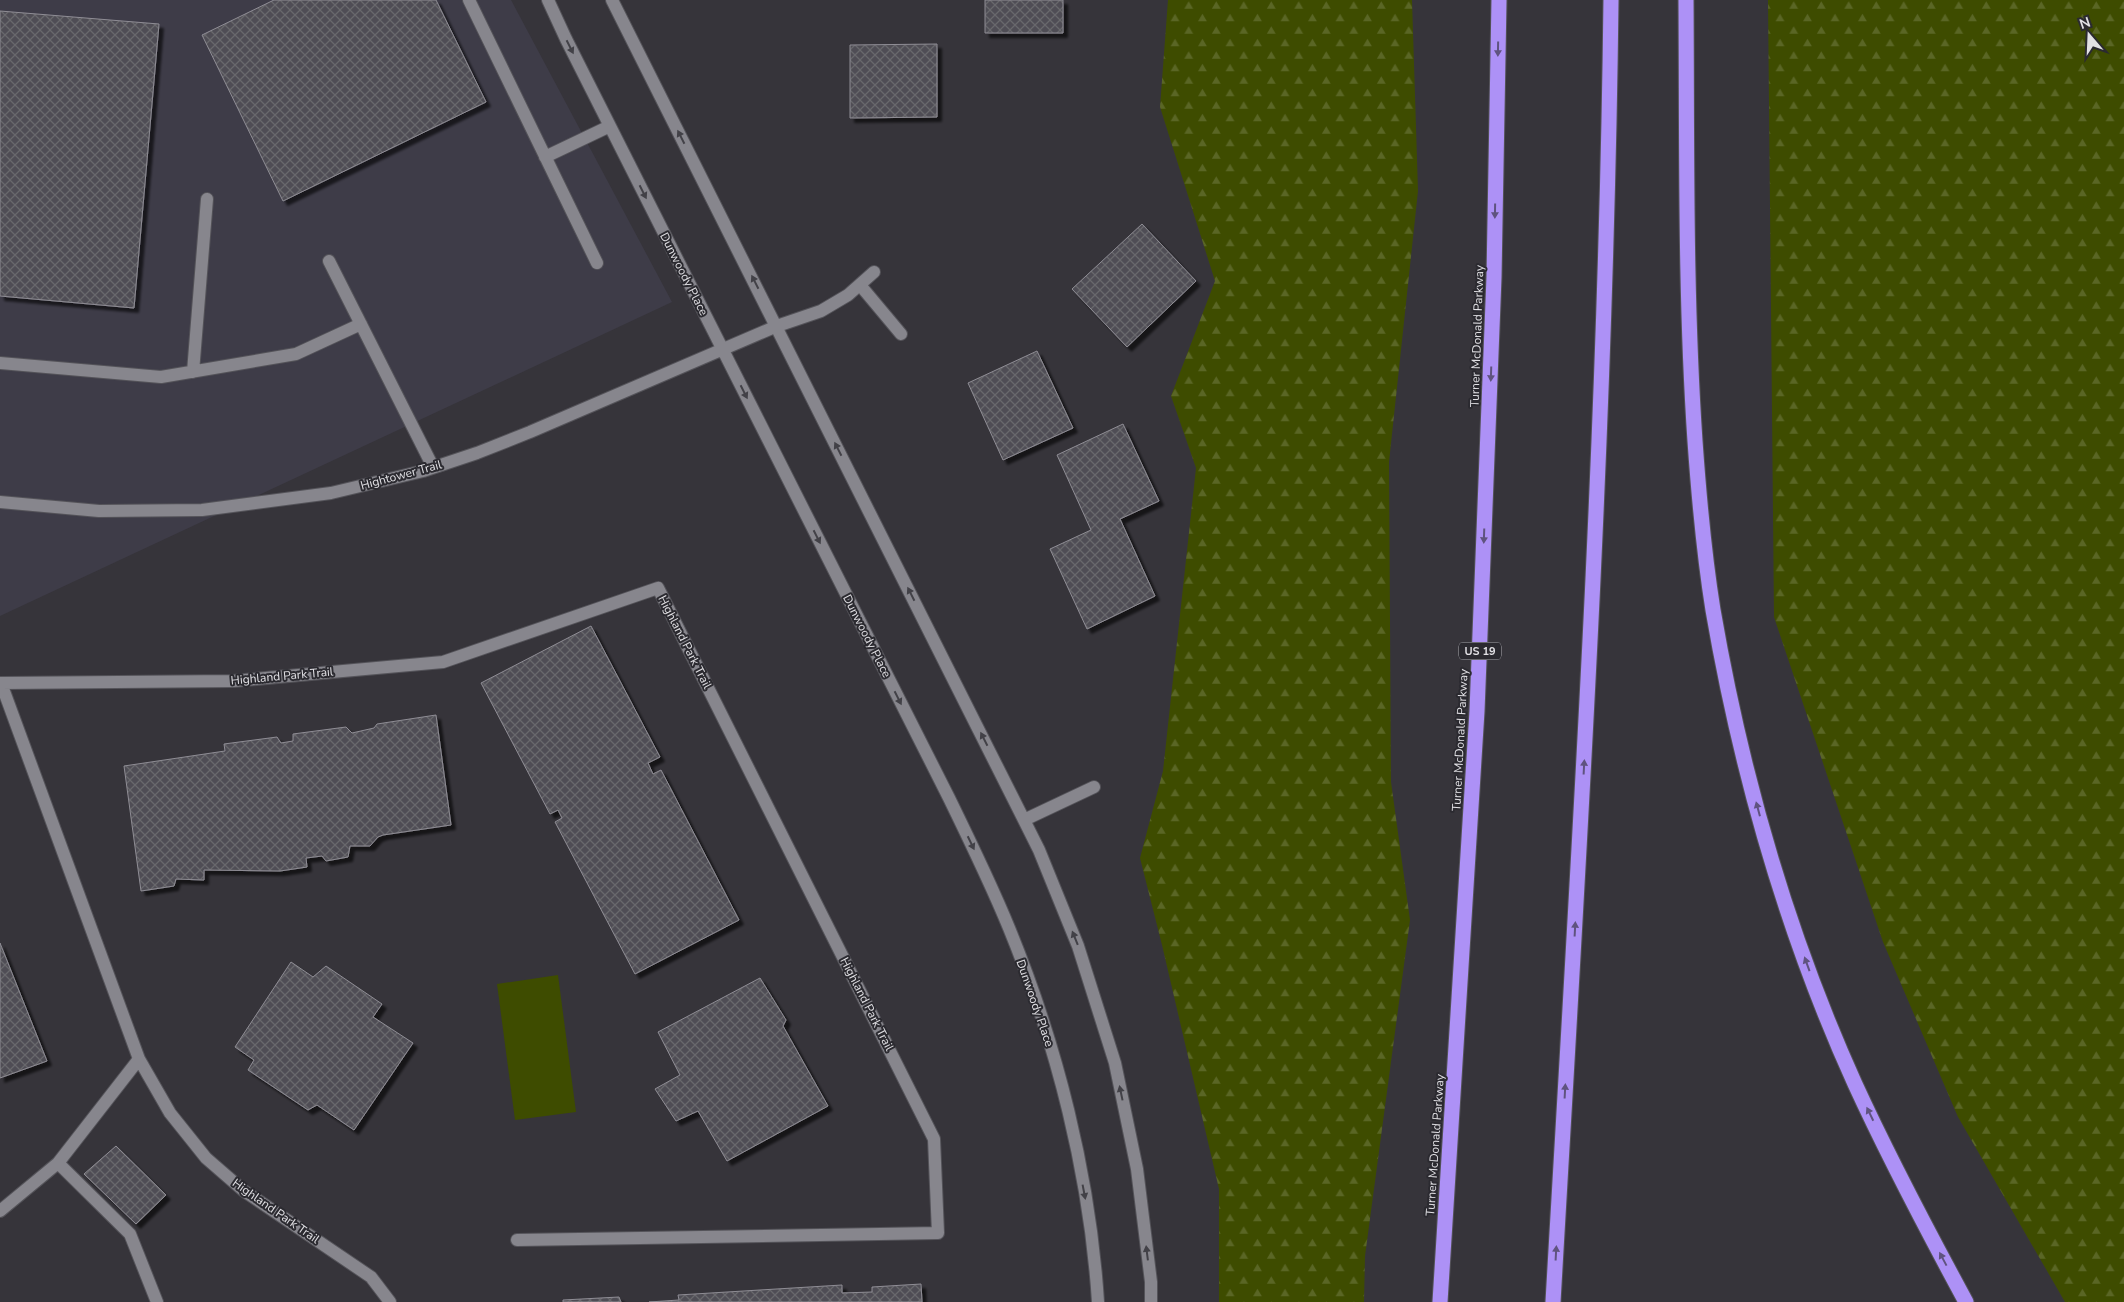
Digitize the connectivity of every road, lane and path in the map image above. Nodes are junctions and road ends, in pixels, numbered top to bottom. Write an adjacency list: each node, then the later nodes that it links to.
1 (469, 0): 8 (street)
2 (548, 0): 7 (street, Dunwoody Place, one-way to 7)
3 (612, 0): 15 (street, one-way to 3)
4 (1499, 0): 32 (highway, Turner McDonald Parkway / US 19, one-way to 32)
5 (1611, 0): 33 (highway, one-way to 5)
6 (1686, 0): 34 (highway, one-way to 6)
7 (610, 126): 8 (street); 17 (street, Dunwoody Place, one-way to 17)
8 (545, 157): 11 (street)
9 (207, 199): 19 (street)
10 (329, 261): 14 (street)
11 (597, 263)
12 (874, 272): 13 (street, Hightower Trail)
13 (860, 285): 15 (street, Hightower Trail); 16 (street)
14 (361, 324): 19 (street); 20 (street)
15 (777, 326): 17 (street, Hightower Trail); 23 (street, one-way to 15)
16 (901, 334)
17 (722, 349): 20 (street, Hightower Trail); 30 (street, Dunwoody Place, one-way to 30)
18 (0, 363): 19 (street)
19 (192, 372)
20 (433, 467): 21 (street, Hightower Trail)
21 (0, 502)
22 (1094, 787): 23 (street)
23 (1024, 820): 31 (street, one-way to 23)
24 (139, 1059): 25 (street); 27 (street, Highland Park Trail); 29 (street, Highland Park Trail)
25 (58, 1163): 26 (street); 28 (street)
26 (0, 1211)
27 (517, 1240)
28 (157, 1302)
29 (390, 1302)
30 (1098, 1302)
31 (1151, 1302)
32 (1440, 1302)
33 (1553, 1302)
34 (1966, 1302)

